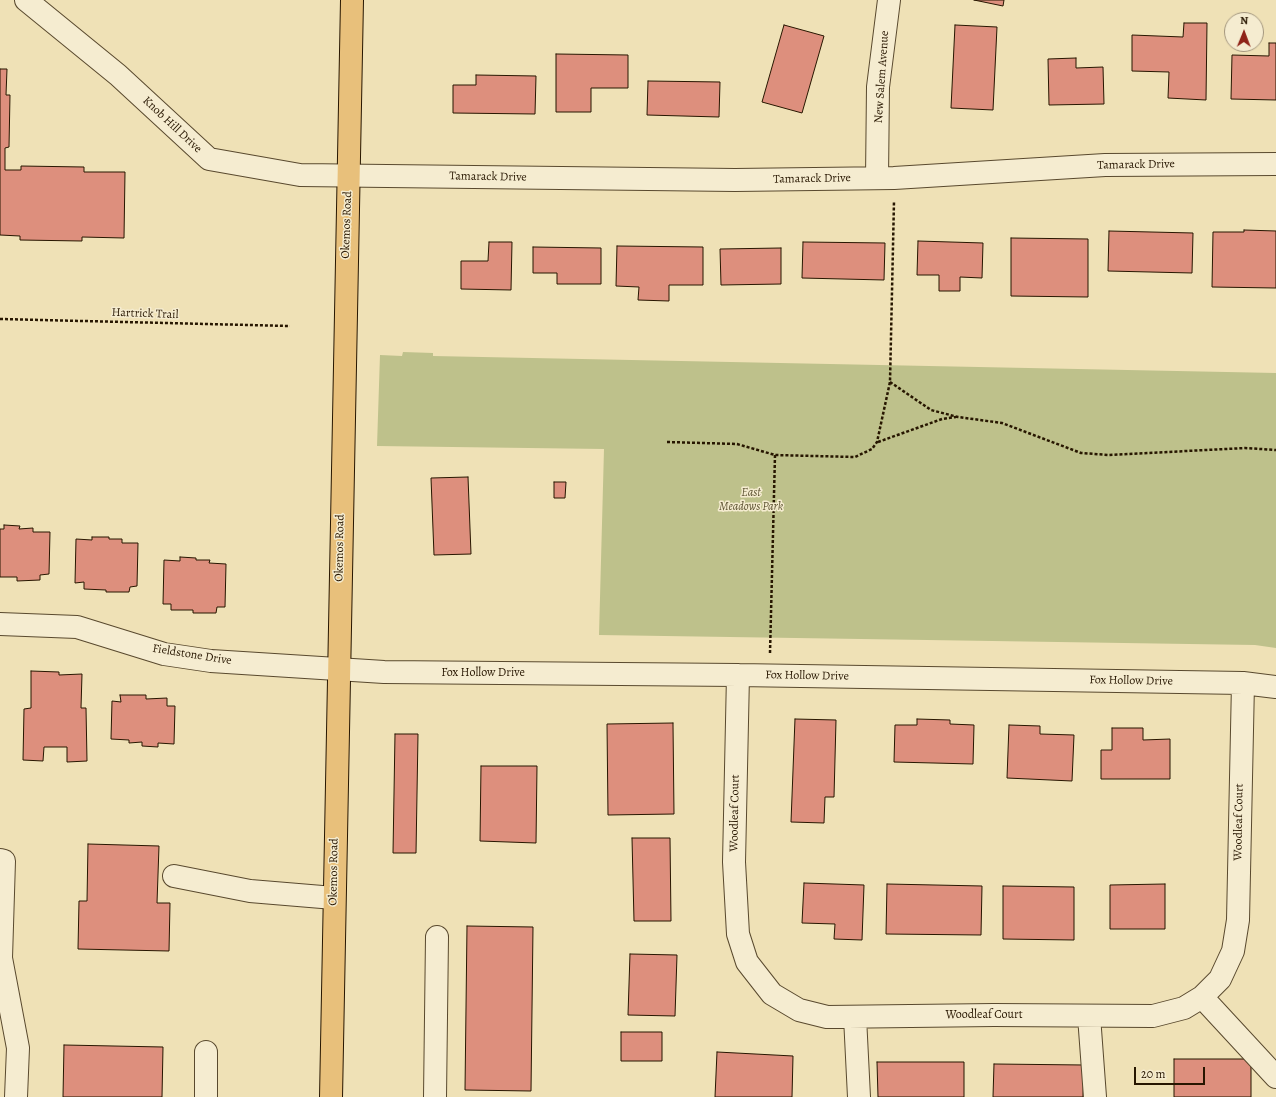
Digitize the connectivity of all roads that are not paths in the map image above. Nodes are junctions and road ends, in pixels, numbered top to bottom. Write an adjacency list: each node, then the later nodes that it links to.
1 (26, 0): 5 (street, Knob Hill Drive)
2 (352, 0): 5 (main road, Okemos Road)
3 (889, 0): 6 (street, New Salem Avenue)
4 (1276, 164): 6 (street, Tamarack Drive)
5 (348, 175): 6 (street, Tamarack Drive); 8 (main road, Okemos Road)
6 (886, 178)
7 (0, 624): 8 (street, Fieldstone Drive)
8 (338, 670): 9 (street, Fox Hollow Drive); 14 (main road, Okemos Road)
9 (738, 675): 10 (street, Fox Hollow Drive); 17 (street, Woodleaf Court)
10 (1243, 683): 11 (street, Fox Hollow Drive); 16 (street, Woodleaf Court)
11 (1276, 687)
12 (0, 860): 21 (street)
13 (174, 876): 14 (street)
14 (334, 898): 23 (main road, Okemos Road)
15 (437, 937): 24 (street)
16 (1202, 997): 18 (street, Woodleaf Court); 20 (street)
17 (855, 1016): 18 (street, Woodleaf Court); 25 (street)
18 (1089, 1016): 26 (street)
19 (206, 1052): 22 (street)
20 (1276, 1077)
21 (16, 1097)
22 (206, 1097)
23 (331, 1097)
24 (435, 1097)
25 (859, 1097)
26 (1095, 1097)

